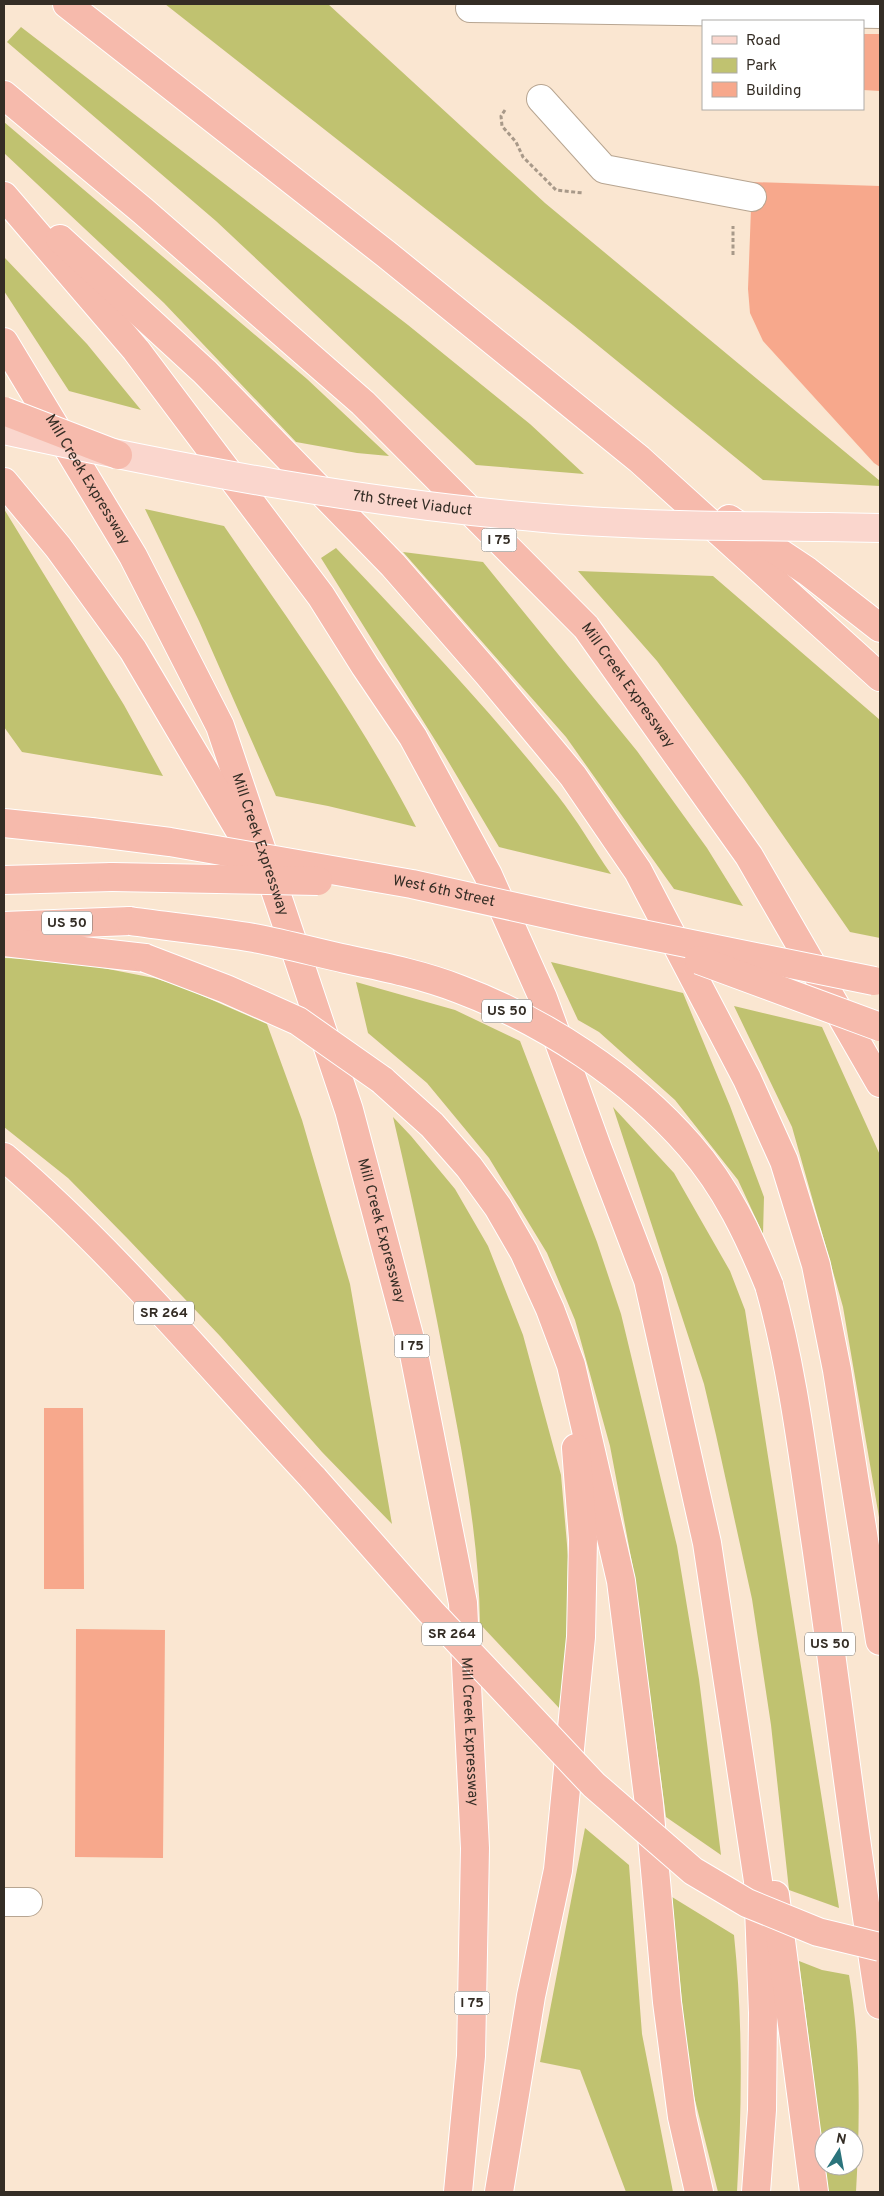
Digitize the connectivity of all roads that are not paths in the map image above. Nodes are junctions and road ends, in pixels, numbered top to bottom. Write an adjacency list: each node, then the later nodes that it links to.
1 (67, 4): 13 (highway)
2 (470, 8): 3 (lane)
3 (880, 14)
4 (4, 95): 27 (highway, Mill Creek Expressway / I 75)
5 (542, 99): 8 (lane)
6 (4, 188): 30 (highway)
7 (4, 196): 31 (highway)
8 (752, 197)
9 (4, 342): 21 (highway, Mill Creek Expressway / I 75)
10 (4, 411): 12 (highway, bridge)
11 (4, 430): 12 (main road, 7th Street Viaduct, bridge)
12 (118, 455): 15 (main road, 7th Street Viaduct, bridge)
13 (639, 460): 16 (highway); 17 (highway)
14 (4, 482): 21 (highway)
15 (880, 528)
16 (880, 628)
17 (880, 677)
18 (4, 823): 20 (highway, West 6th Street, bridge)
19 (4, 880): 20 (highway, bridge)
20 (412, 884): 22 (highway, West 6th Street, bridge)
21 (277, 894): 34 (highway, Mill Creek Expressway / I 75)
22 (583, 922): 25 (highway, West 6th Street, bridge); 26 (highway, bridge)
23 (4, 926): 33 (highway, US 50, bridge)
24 (4, 942): 29 (highway, bridge)
25 (877, 981)
26 (880, 1027)
27 (880, 1084)
28 (4, 1158): 32 (highway, SR 264, bridge)
29 (571, 1364): 35 (highway); 36 (highway)
30 (880, 1641)
31 (730, 1696): 37 (highway); 38 (highway)
32 (880, 1947)
33 (880, 2005)
34 (458, 2192)
35 (499, 2192)
36 (699, 2192)
37 (756, 2192)
38 (814, 2192)

